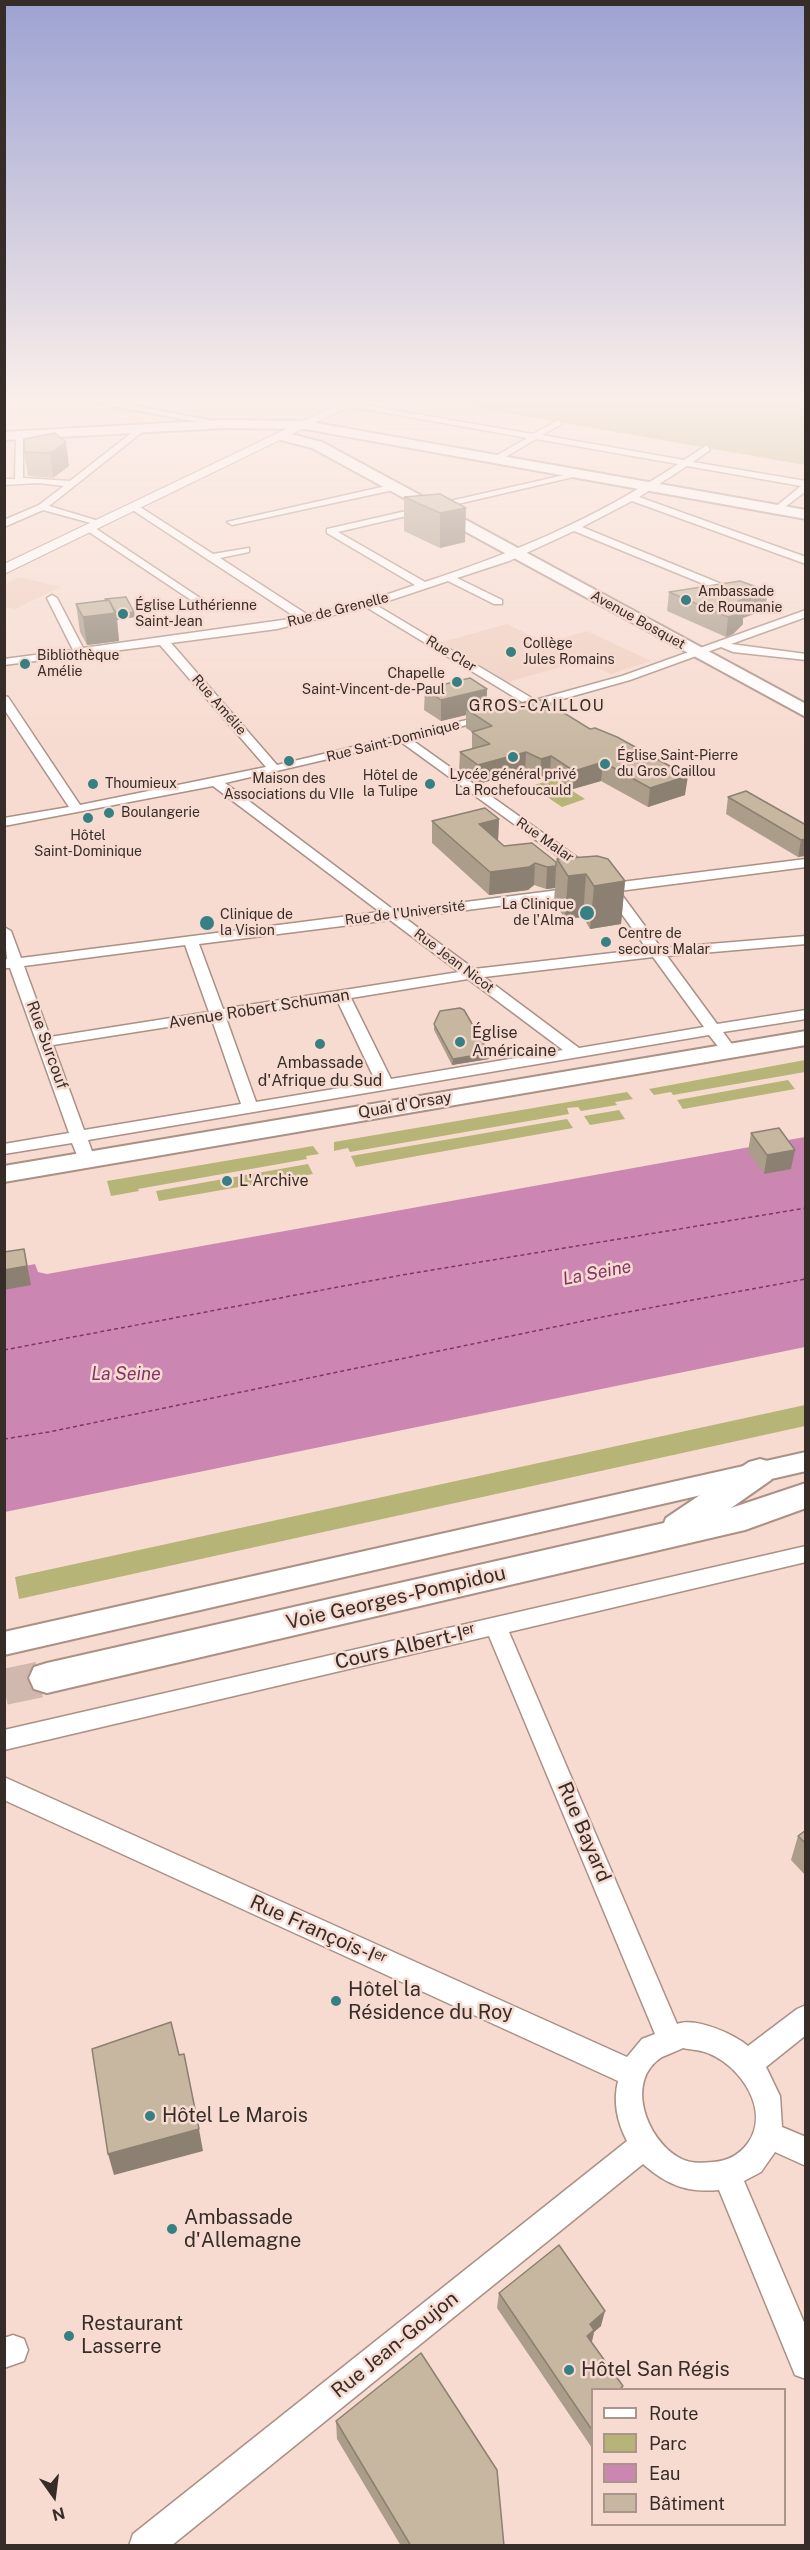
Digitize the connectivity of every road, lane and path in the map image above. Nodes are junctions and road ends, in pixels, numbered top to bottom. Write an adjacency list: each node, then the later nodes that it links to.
1 (20, 517): 11 (street)
2 (69, 517): 12 (street)
3 (113, 517): 12 (main road)
4 (150, 517): 16 (street)
5 (255, 517): 10 (street)
6 (393, 517): 20 (street)
7 (450, 517): 15 (main road, Avenue Bosquet)
8 (596, 517): 13 (street, Rue de Grenelle)
9 (684, 517): 17 (street)
10 (232, 522)
11 (4, 524)
12 (94, 526): 18 (main road); 22 (street)
13 (575, 528): 15 (street, Rue de Grenelle); 23 (street)
14 (246, 550): 16 (street)
15 (518, 554): 19 (street, Rue de Grenelle); 31 (main road, Avenue Bosquet)
16 (212, 557): 27 (street)
17 (806, 561)
18 (4, 570)
19 (449, 578): 20 (street, Rue de Grenelle); 24 (street)
20 (424, 586): 25 (street, Rue de Grenelle)
21 (52, 598): 30 (street)
22 (195, 598)
23 (753, 600)
24 (498, 602)
25 (368, 604): 27 (street, Rue de Grenelle); 35 (street, Rue Cler)
26 (806, 613): 29 (street)
27 (306, 619): 28 (street, Rue de Grenelle)
28 (163, 641): 30 (street, Rue de Grenelle); 39 (street, Rue Amélie)
29 (728, 647): 31 (street); 32 (street)
30 (80, 652): 33 (street, Rue de Grenelle)
31 (698, 652): 35 (street, Rue Saint-Dominique); 37 (main road, Avenue Bosquet)
32 (806, 657)
33 (4, 663)
34 (4, 699): 41 (street)
35 (536, 703): 36 (street, Rue Cler); 38 (street, Rue Saint-Dominique)
36 (555, 711)
37 (806, 712)
38 (404, 740): 39 (street, Rue Saint-Dominique); 44 (street, Rue Malar)
39 (275, 770): 40 (street, Rue Saint-Dominique)
40 (217, 783): 41 (street, Rue Saint-Dominique); 45 (street, Rue Jean Nicot)
41 (76, 810): 42 (street, Rue Saint-Dominique)
42 (4, 822)
43 (806, 863): 44 (street, Rue de l'Université)
44 (609, 887): 45 (street, Rue de l'Université); 49 (street, Rue Malar)
45 (393, 915): 48 (street, Rue de l'Université); 51 (street, Rue Jean Nicot)
46 (4, 931): 50 (street, Rue Surcouf)
47 (806, 940): 49 (street, Avenue Robert Schuman)
48 (191, 941): 50 (street, Rue de l'Université); 54 (street)
49 (658, 952): 51 (street, Avenue Robert Schuman); 55 (street, Rue Malar)
50 (10, 963): 57 (street, Rue Surcouf)
51 (471, 974): 52 (street, Avenue Robert Schuman); 59 (street, Rue Jean Nicot)
52 (343, 996): 54 (street, Avenue Robert Schuman); 60 (street)
53 (806, 1014): 55 (street, Quai d'Orsay)
54 (217, 1015): 57 (street, Avenue Robert Schuman); 61 (street)
55 (714, 1029): 58 (street, Rue Malar); 59 (street, Quai d'Orsay)
56 (806, 1038): 58 (main road, Quai d'Orsay)
57 (46, 1042): 63 (street, Rue Surcouf)
58 (729, 1051): 63 (main road, Quai d'Orsay)
59 (576, 1053): 60 (street, Quai d'Orsay)
60 (385, 1084): 61 (street, Quai d'Orsay)
61 (250, 1106): 63 (street, Quai d'Orsay)
62 (6, 1146): 63 (street, Quai d'Orsay)
63 (83, 1148): 64 (main road, Quai d'Orsay)
64 (4, 1174)
65 (806, 1461): 66 (street)
66 (760, 1471): 70 (main road); 73 (street)
67 (806, 1495): 69 (main road, Voie Georges-Pompidou)
68 (806, 1511): 69 (main road, Voie Georges-Pompidou)
69 (745, 1517): 70 (main road, Voie Georges-Pompidou)
70 (665, 1536): 74 (main road, Voie Georges-Pompidou)
71 (806, 1554): 72 (street, Cours Albert-Iᵉʳ)
72 (496, 1626): 75 (street, Cours Albert-Iᵉʳ); 78 (street, Rue Bayard)
73 (4, 1644)
74 (47, 1678)
75 (4, 1740)
76 (4, 1787): 80 (street, Rue François-Iᵉʳ)
77 (806, 2018): 79 (street)
78 (670, 2038): 79 (street); 80 (street)
79 (749, 2063): 81 (street)
80 (632, 2073): 82 (street)
81 (767, 2134): 83 (street); 84 (street)
82 (644, 2145): 84 (street); 86 (street, Rue Jean-Goujon)
83 (806, 2152)
84 (727, 2175): 85 (street)
85 (806, 2364)
86 (145, 2546)

